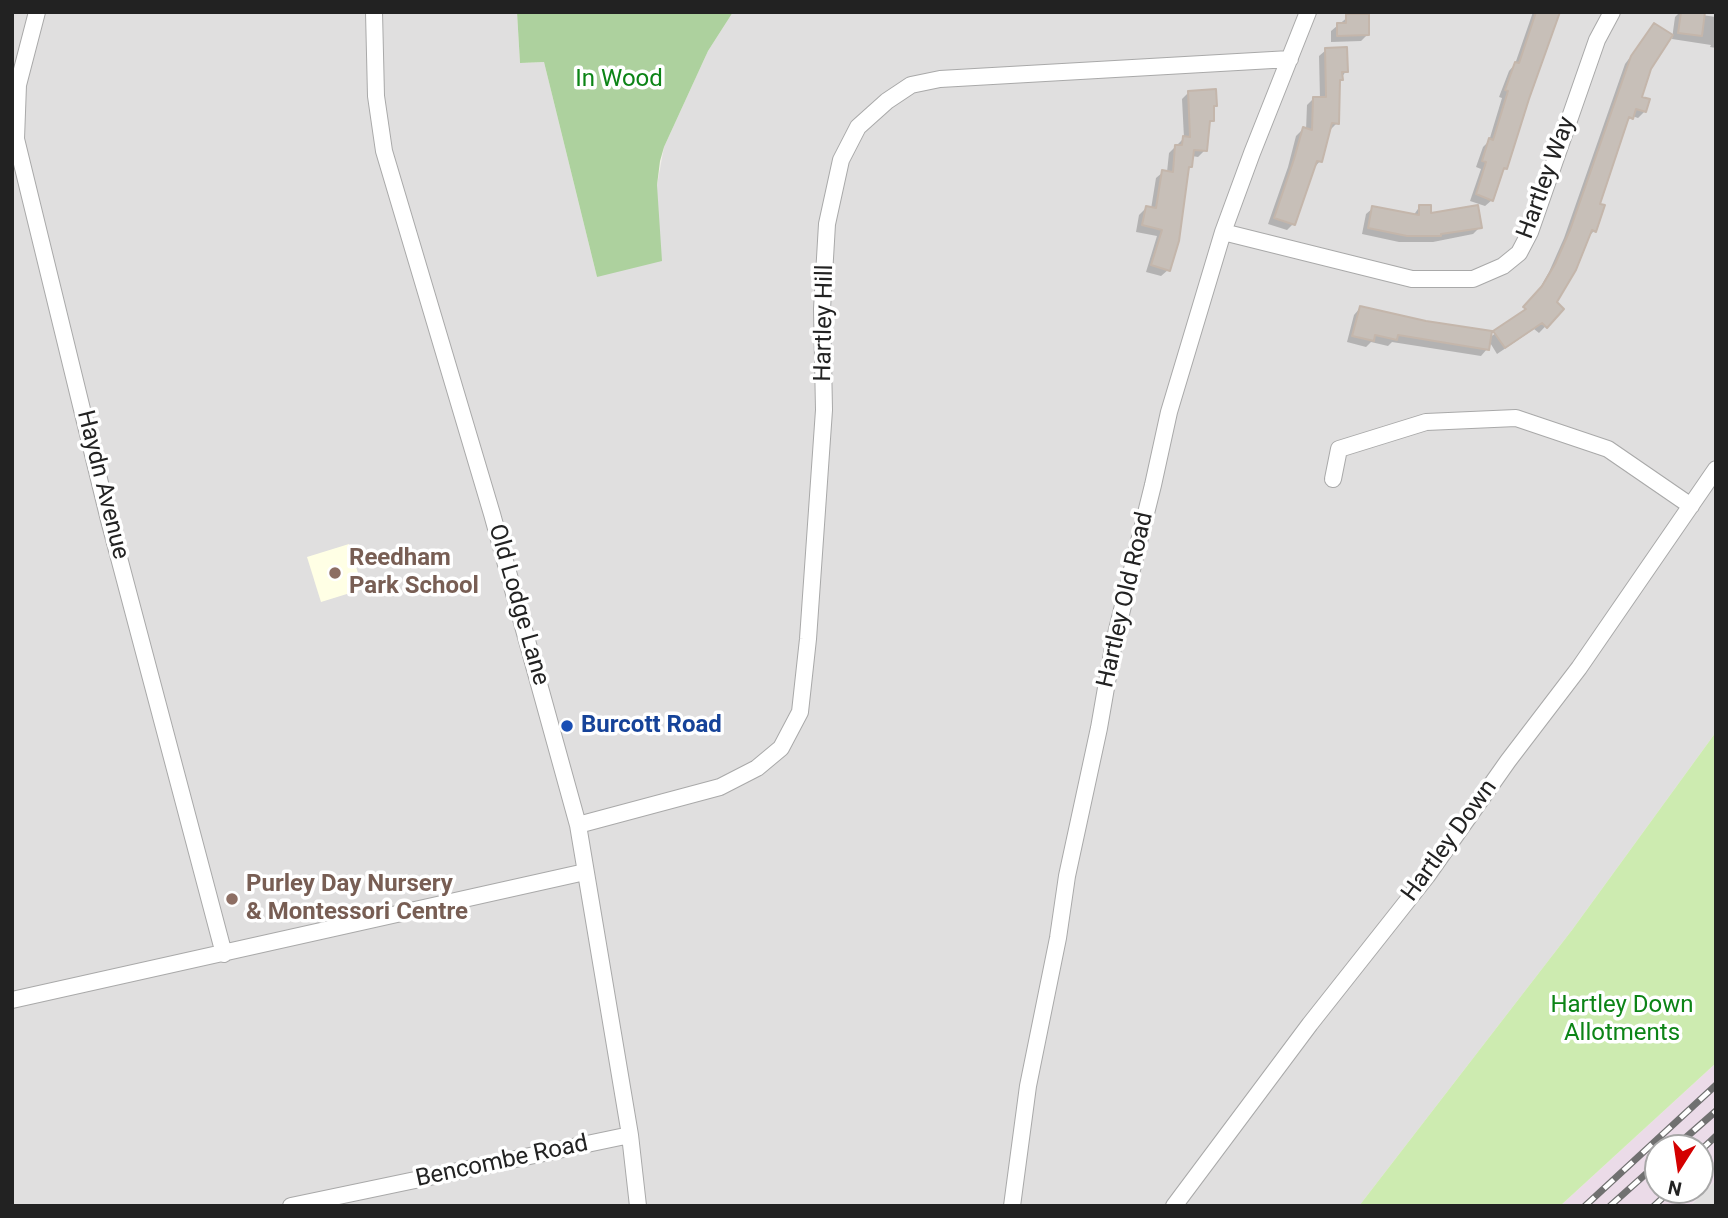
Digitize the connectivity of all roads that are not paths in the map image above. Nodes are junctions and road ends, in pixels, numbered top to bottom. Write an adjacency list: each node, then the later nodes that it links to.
1 (37, 12): 12 (street, Haydn Avenue)
2 (374, 12): 10 (street, Old Lodge Lane)
3 (1308, 12): 5 (street, Hartley Old Road)
4 (1612, 12): 6 (street, Hartley Way)
5 (1290, 59): 6 (street, Hartley Old Road); 10 (street, Hartley Hill)
6 (1223, 232): 17 (street, Hartley Old Road)
7 (1716, 469): 9 (street, Hartley Down)
8 (1333, 479): 9 (street)
9 (1691, 506): 18 (street, Hartley Down)
10 (578, 825): 11 (street, Old Lodge Lane)
11 (585, 872): 12 (street); 14 (street, Old Lodge Lane)
12 (224, 954): 13 (street)
13 (12, 1000)
14 (630, 1135): 15 (street, Bencombe Road); 16 (street, Old Lodge Lane)
15 (291, 1206)
16 (638, 1206)
17 (1012, 1206)
18 (1174, 1206)

